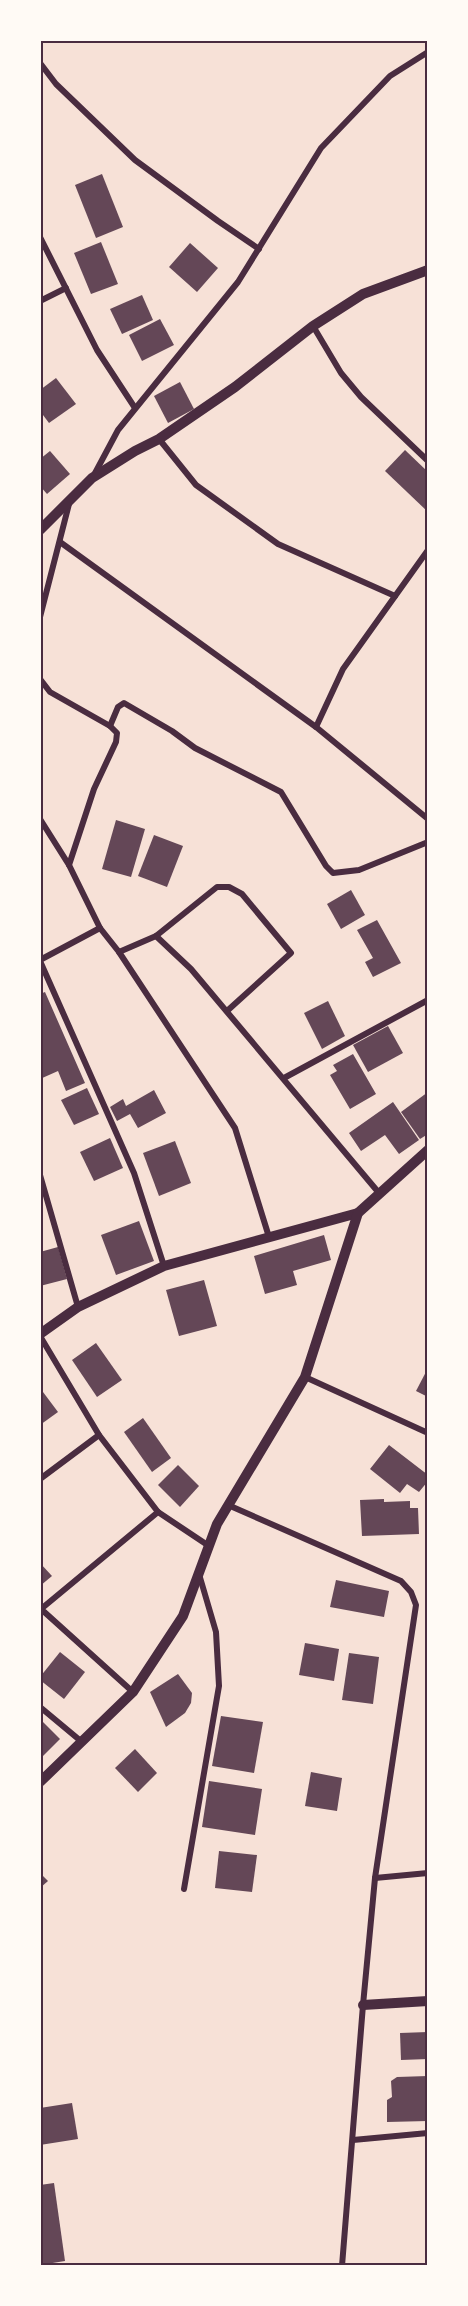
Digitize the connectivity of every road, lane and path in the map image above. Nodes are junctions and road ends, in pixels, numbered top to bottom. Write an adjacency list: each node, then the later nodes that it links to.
1 (428, 52): 4 (street)
2 (40, 63): 4 (street)
3 (40, 237): 6 (street)
4 (259, 249): 9 (street)
5 (428, 270): 8 (street)
6 (66, 288): 7 (street); 9 (street)
7 (40, 301)
8 (313, 326): 10 (street); 11 (street)
9 (135, 408): 12 (street)
10 (159, 439): 12 (street); 17 (street)
11 (428, 461)
12 (92, 478): 13 (street)
13 (70, 500): 14 (street); 15 (street)
14 (40, 530)
15 (60, 542): 18 (street); 21 (street)
16 (428, 550): 17 (street)
17 (395, 596): 21 (street)
18 (40, 617)
19 (40, 679): 20 (street)
20 (110, 726): 24 (street); 25 (street)
21 (316, 727): 23 (street)
22 (40, 819): 25 (street)
23 (428, 819)
24 (428, 842)
25 (69, 865): 26 (street)
26 (100, 928): 28 (street); 29 (street)
27 (156, 936): 28 (street); 31 (street); 31 (street)
28 (119, 952): 37 (street)
29 (40, 961): 38 (street)
30 (428, 1000): 32 (street)
31 (227, 1011): 32 (street)
32 (284, 1078): 35 (street)
33 (428, 1150): 35 (street)
34 (40, 1175): 39 (street)
35 (380, 1193): 36 (street)
36 (358, 1213): 37 (street); 41 (street)
37 (269, 1237): 38 (street)
38 (164, 1266): 39 (street)
39 (78, 1307): 40 (street)
40 (40, 1335): 43 (street)
41 (305, 1377): 42 (street); 45 (street)
42 (428, 1433)
43 (99, 1435): 44 (street); 46 (street)
44 (40, 1479)
45 (228, 1505): 47 (street); 55 (street)
46 (158, 1512): 47 (street); 49 (street)
47 (209, 1546): 48 (street)
48 (199, 1574): 50 (street); 56 (street)
49 (40, 1609): 50 (street)
50 (133, 1692): 52 (street)
51 (40, 1707): 52 (street)
52 (81, 1742): 53 (street)
53 (40, 1782)
54 (428, 1873): 55 (street)
55 (375, 1878): 58 (street)
56 (184, 1889)
57 (428, 2001): 58 (street)
58 (363, 2005): 60 (street)
59 (428, 2133): 60 (street)
60 (353, 2139): 61 (street)
61 (342, 2265)

